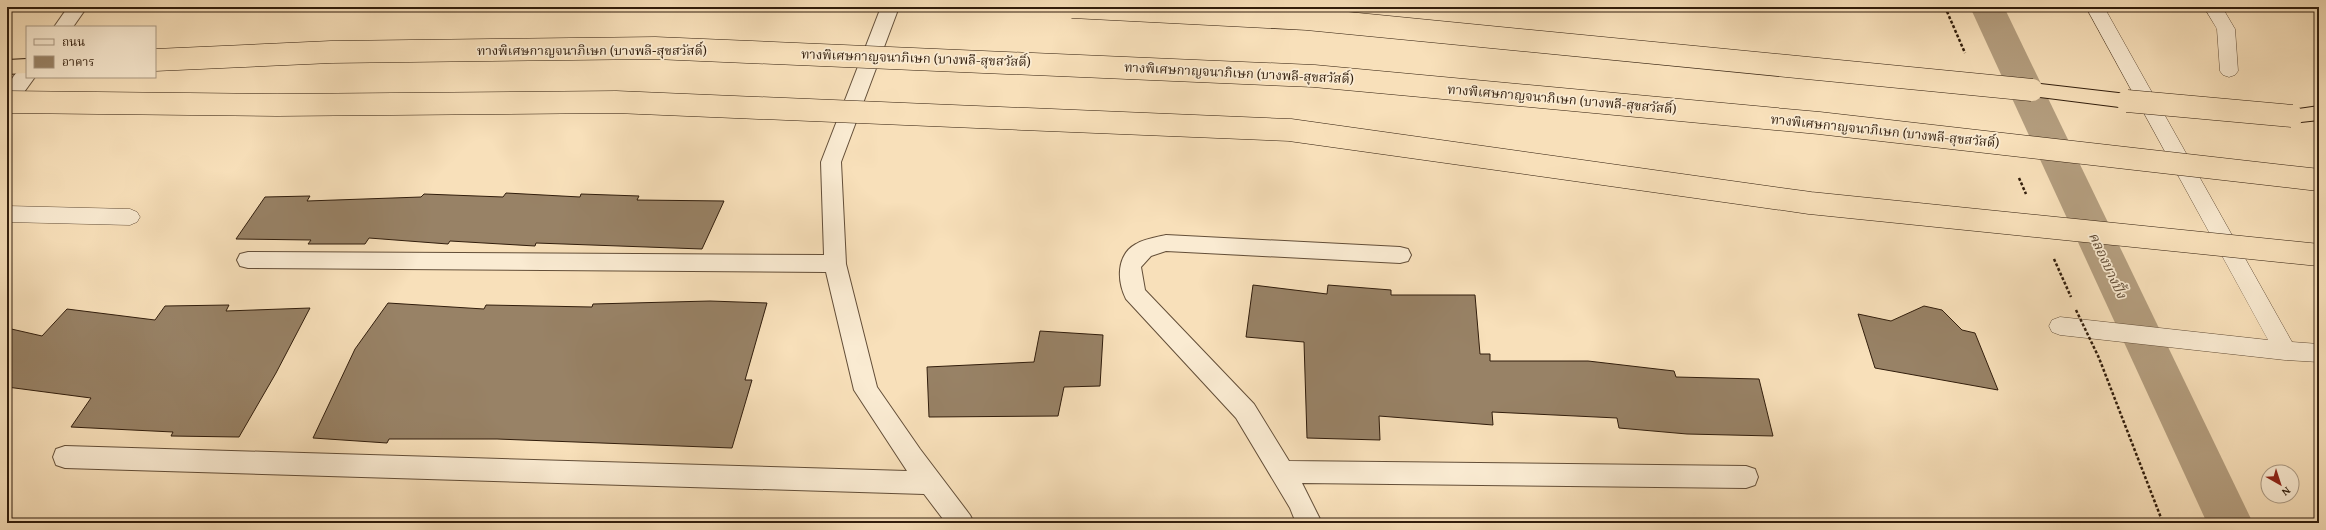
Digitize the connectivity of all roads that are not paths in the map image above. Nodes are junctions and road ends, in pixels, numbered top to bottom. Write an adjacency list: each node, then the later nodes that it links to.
1 (78, 7): 6 (street)
2 (890, 7): 22 (street)
3 (1072, 7): 14 (highway, bridge)
4 (2095, 7): 24 (lane)
5 (2213, 7): 10 (lane)
6 (64, 26)
7 (156, 60): 16 (highway, ทางพิเศษกาญจนาภิเษก (บางพลี-สุขสวัสดิ์), bridge)
8 (26, 66): 9 (highway)
9 (7, 67)
10 (2229, 71)
11 (26, 75): 12 (street)
12 (7, 101): 20 (highway, bridge)
13 (2319, 113): 14 (highway)
14 (2292, 116): 15 (highway)
15 (2319, 120)
16 (2319, 180)
17 (7, 214): 18 (lane)
18 (130, 216)
19 (1400, 255): 27 (street)
20 (2319, 256)
21 (248, 260): 22 (street)
22 (835, 264): 29 (street)
23 (2060, 326): 24 (lane)
24 (2284, 351): 25 (lane)
25 (2319, 353)
26 (65, 458): 29 (street)
27 (1282, 472): 28 (street); 31 (street)
28 (1746, 477)
29 (932, 483): 30 (street)
30 (961, 523)
31 (1308, 523)

